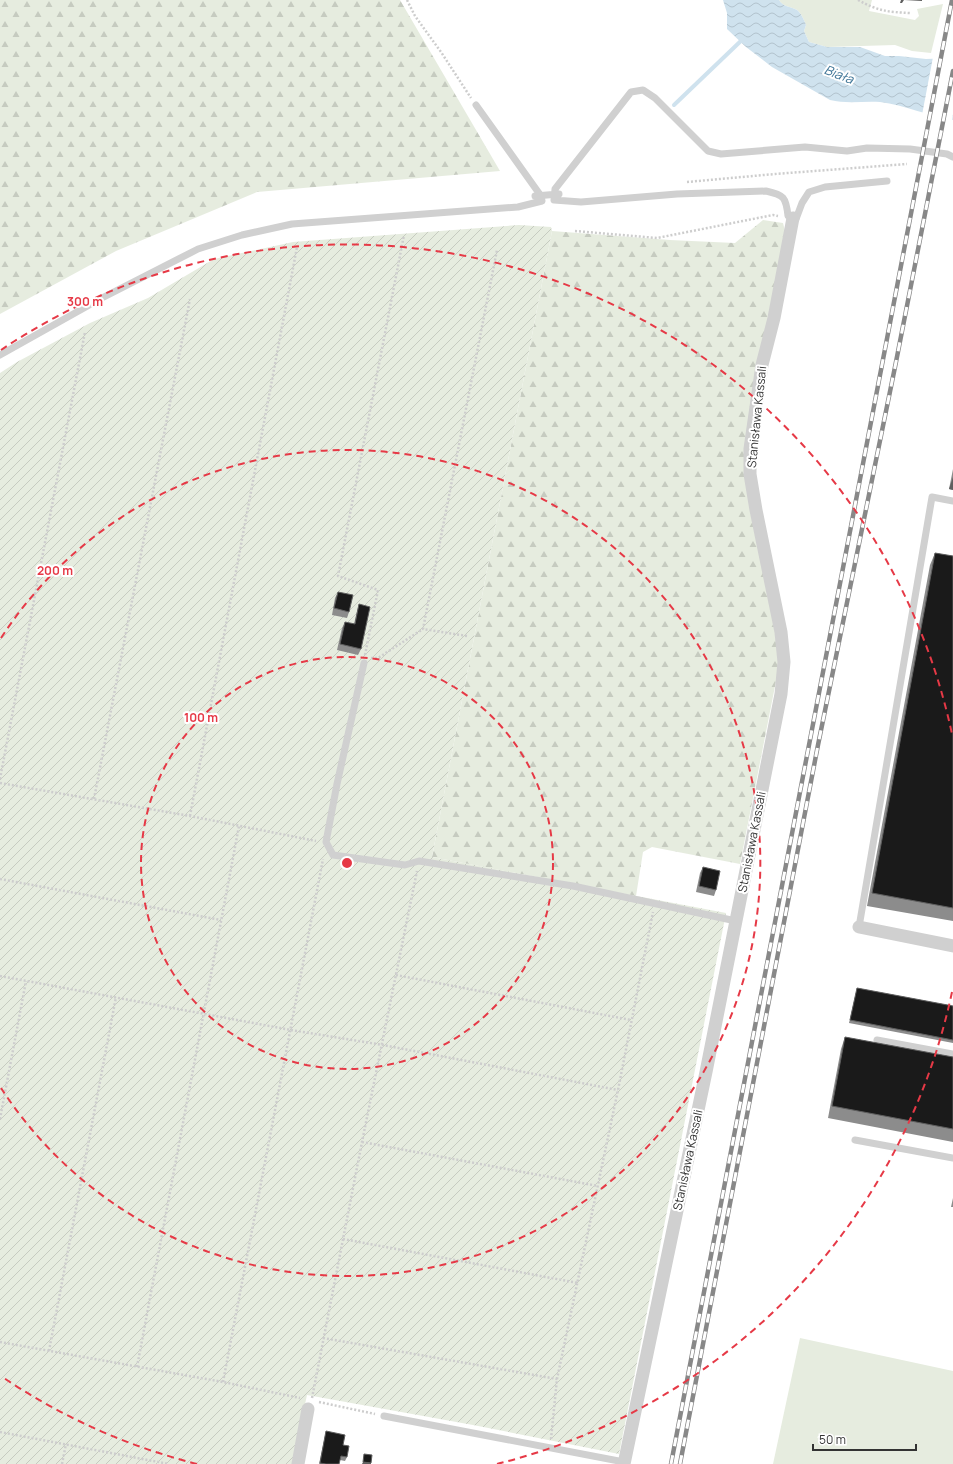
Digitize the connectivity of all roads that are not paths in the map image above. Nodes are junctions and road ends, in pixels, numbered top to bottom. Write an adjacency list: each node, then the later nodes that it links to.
1 (476, 105): 5 (lane)
2 (953, 157): 4 (lane)
3 (887, 181): 6 (lane)
4 (556, 194): 5 (lane); 6 (lane)
5 (538, 196): 7 (lane)
6 (791, 217): 10 (street, Stanisława Kassali)
7 (0, 355)
8 (953, 501): 11 (lane)
9 (364, 662): 10 (lane)
10 (736, 921): 19 (street, Stanisława Kassali)
11 (858, 926): 12 (street)
12 (953, 946)
13 (877, 1040): 14 (lane)
14 (953, 1054)
15 (855, 1140): 16 (lane)
16 (953, 1158)
17 (310, 1405): 20 (street)
18 (384, 1416): 19 (lane)
19 (624, 1463)
20 (298, 1464)

